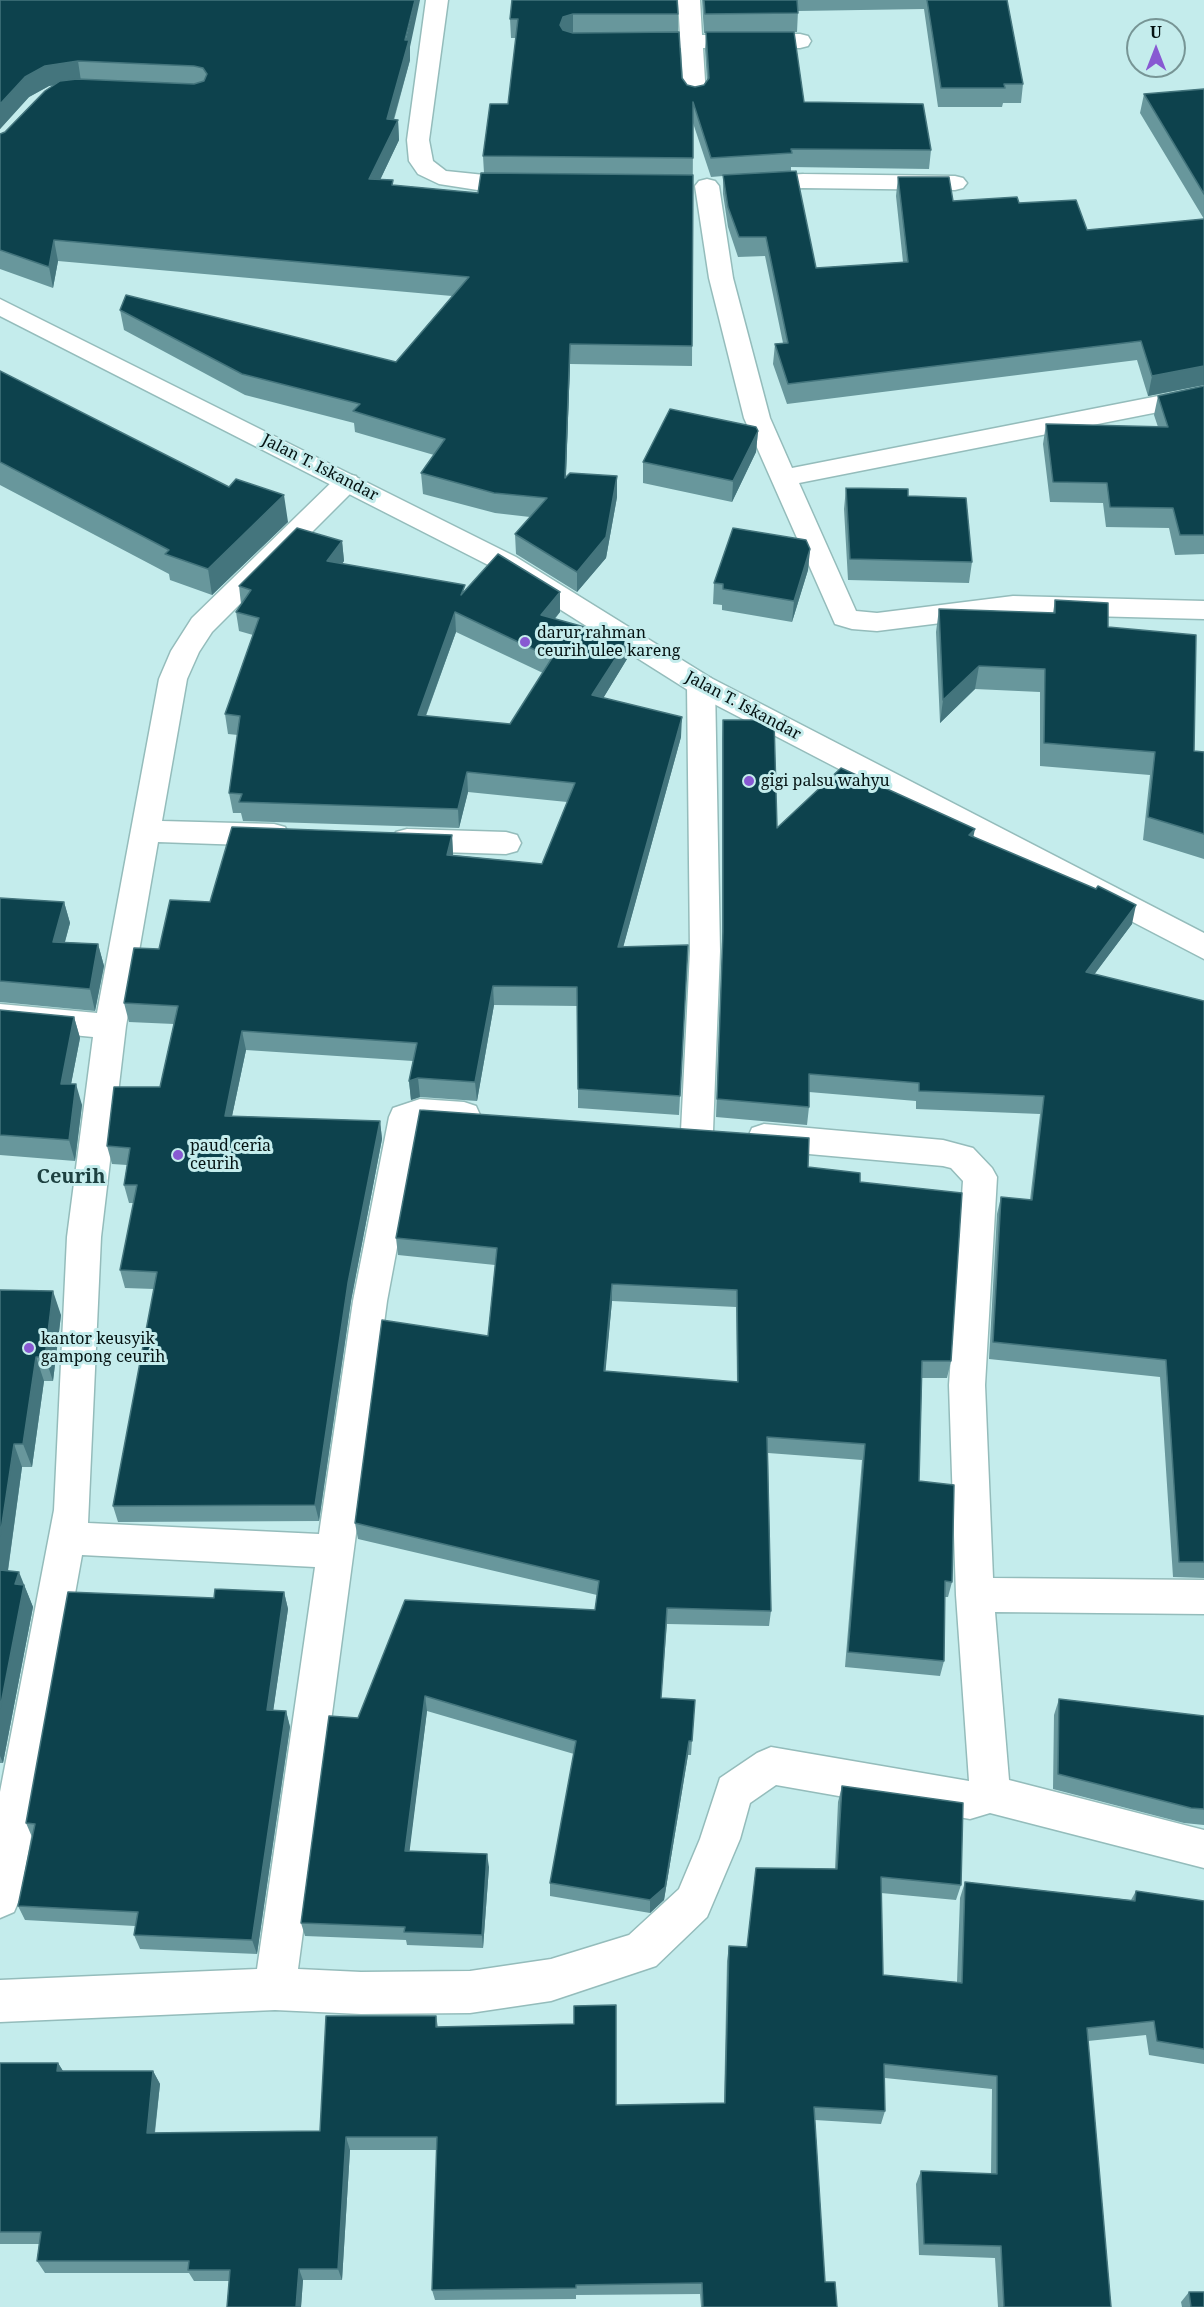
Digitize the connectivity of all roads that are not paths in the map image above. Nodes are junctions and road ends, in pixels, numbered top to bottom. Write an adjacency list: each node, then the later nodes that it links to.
1 (437, 0): 8 (street)
2 (689, 0): 3 (street)
3 (690, 41): 4 (street); 5 (street); 6 (street)
4 (800, 41)
5 (608, 42)
6 (695, 97)
7 (955, 183): 11 (street)
8 (544, 186)
9 (0, 306): 12 (street, Jalan T. Iskandar)
10 (1204, 395): 11 (street)
11 (783, 478): 13 (street)
12 (347, 482): 14 (street, Jalan T. Iskandar); 15 (street)
13 (1204, 610)
14 (701, 685): 19 (street, Jalan T. Iskandar); 24 (street)
15 (147, 831): 16 (street); 21 (street)
16 (303, 836)
17 (375, 839): 18 (street)
18 (507, 843)
19 (1204, 947)
20 (0, 1016): 21 (street)
21 (110, 1026): 25 (street)
22 (501, 1117): 26 (street)
23 (663, 1129): 24 (street)
24 (697, 1131): 27 (street)
25 (67, 1538): 26 (street); 31 (street)
26 (336, 1551): 32 (street)
27 (975, 1595): 28 (street); 29 (street)
28 (1204, 1597)
29 (984, 1793): 30 (street); 32 (street)
30 (1204, 1849)
31 (0, 1898)
32 (275, 1989): 33 (street)
33 (0, 2001)

